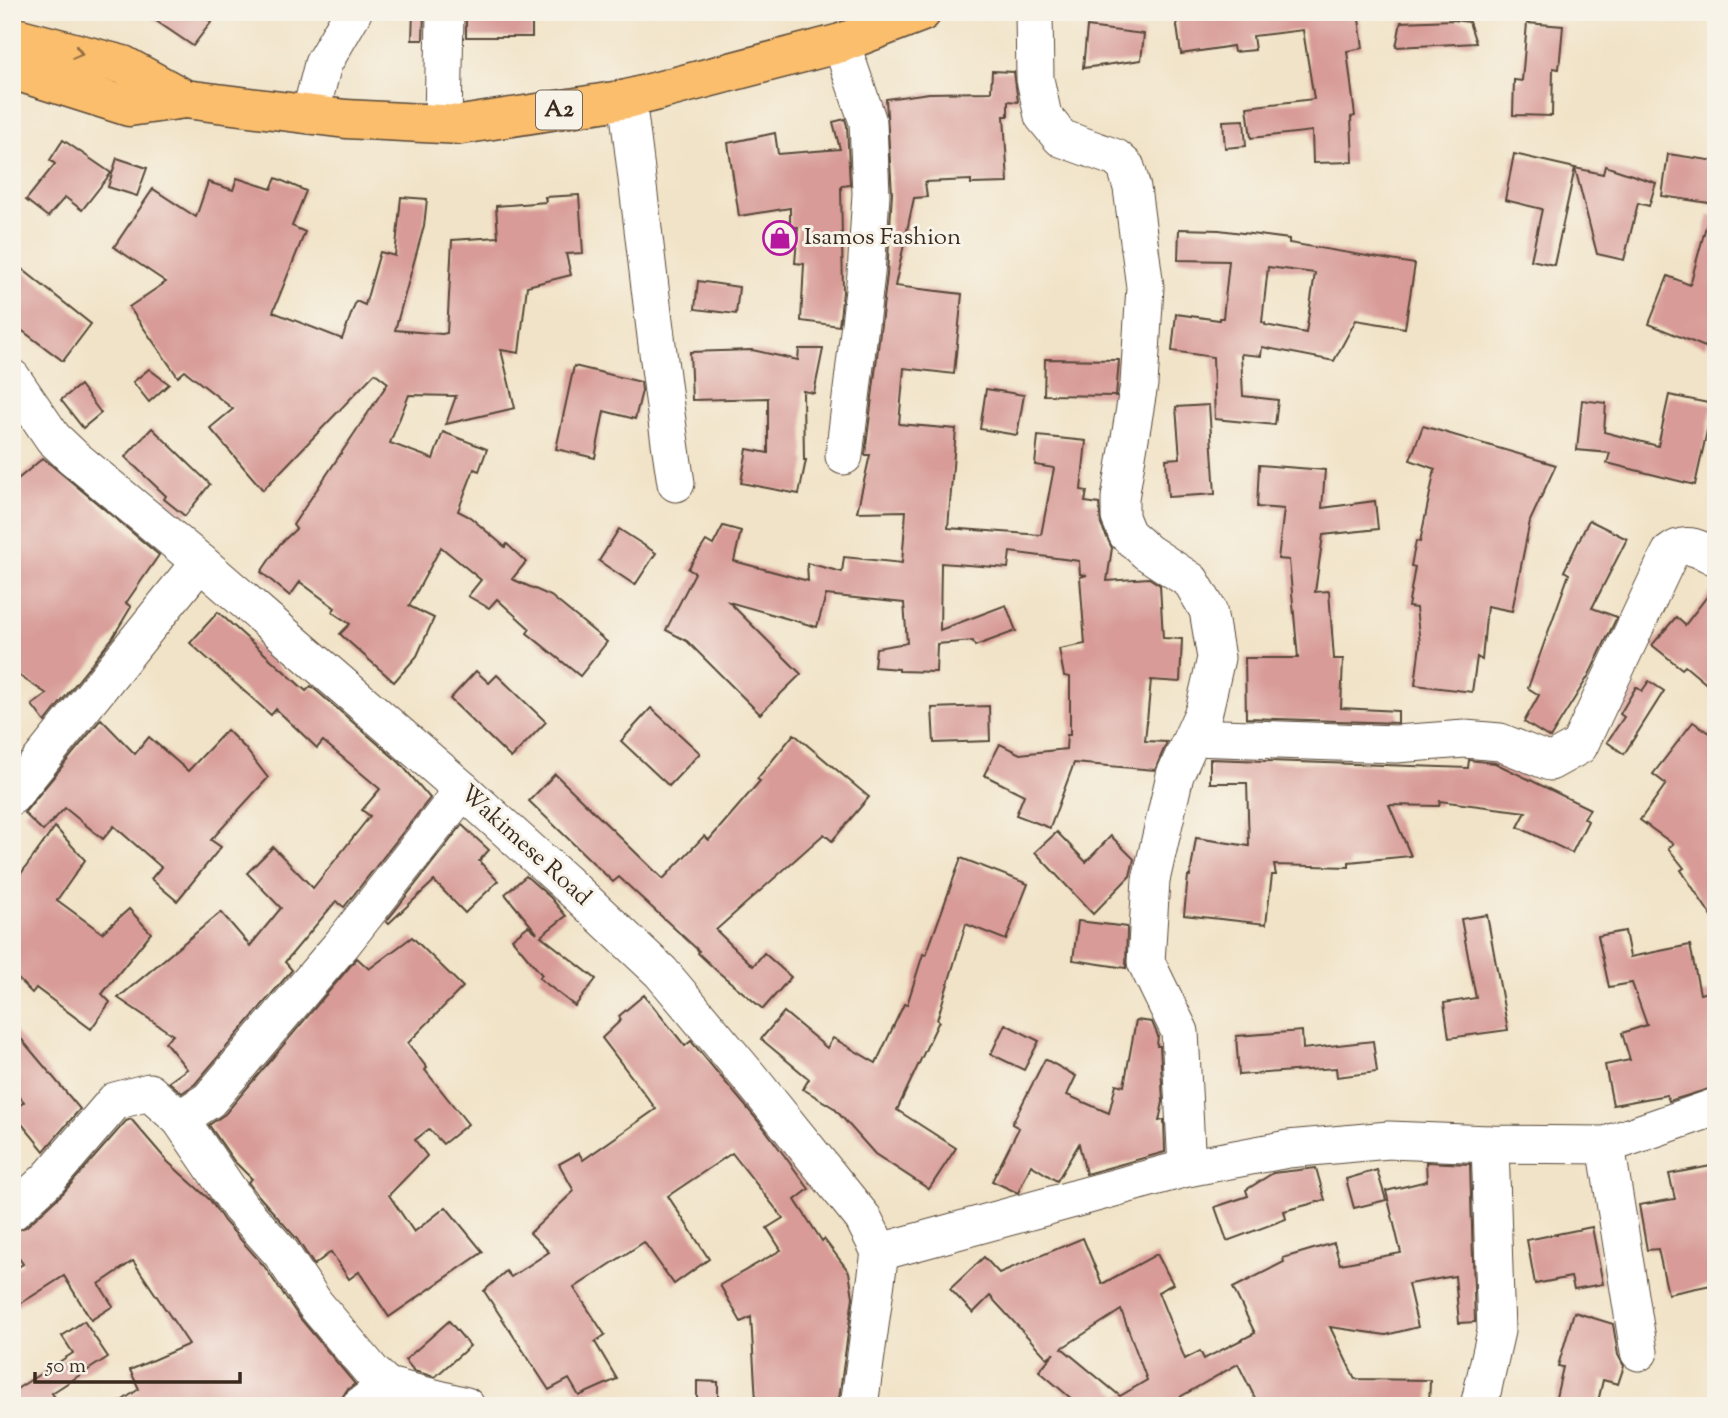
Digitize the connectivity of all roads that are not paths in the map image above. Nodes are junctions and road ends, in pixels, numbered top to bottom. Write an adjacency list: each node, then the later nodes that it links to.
1 (353, 12): 10 (street)
2 (445, 12): 11 (street)
3 (1034, 12): 17 (street)
4 (907, 15): 6 (main road, A2)
5 (12, 36): 8 (main road, A2, one-way to 8)
6 (841, 43): 9 (main road, A2); 13 (street)
7 (12, 71): 8 (main road, A2)
8 (185, 99): 10 (main road, A2)
9 (627, 99): 11 (main road, A2); 14 (street)
10 (310, 115): 11 (main road, A2)
11 (443, 124)
12 (12, 378): 16 (street, Wakimese Road)
13 (844, 456)
14 (676, 483)
15 (1716, 557): 17 (street)
16 (200, 562): 18 (street, Wakimese Road); 19 (street)
17 (1193, 737): 24 (street)
18 (464, 790): 21 (street); 26 (street, Wakimese Road)
19 (12, 796)
20 (1716, 1107): 23 (street)
21 (180, 1119): 25 (street); 28 (street)
22 (1490, 1144): 23 (street); 24 (street); 31 (street)
23 (1606, 1145): 27 (street)
24 (1187, 1168): 26 (street)
25 (12, 1212)
26 (880, 1252): 30 (street)
27 (1639, 1352)
28 (373, 1396): 29 (street)
29 (466, 1406)
30 (859, 1406)
31 (1479, 1406)

